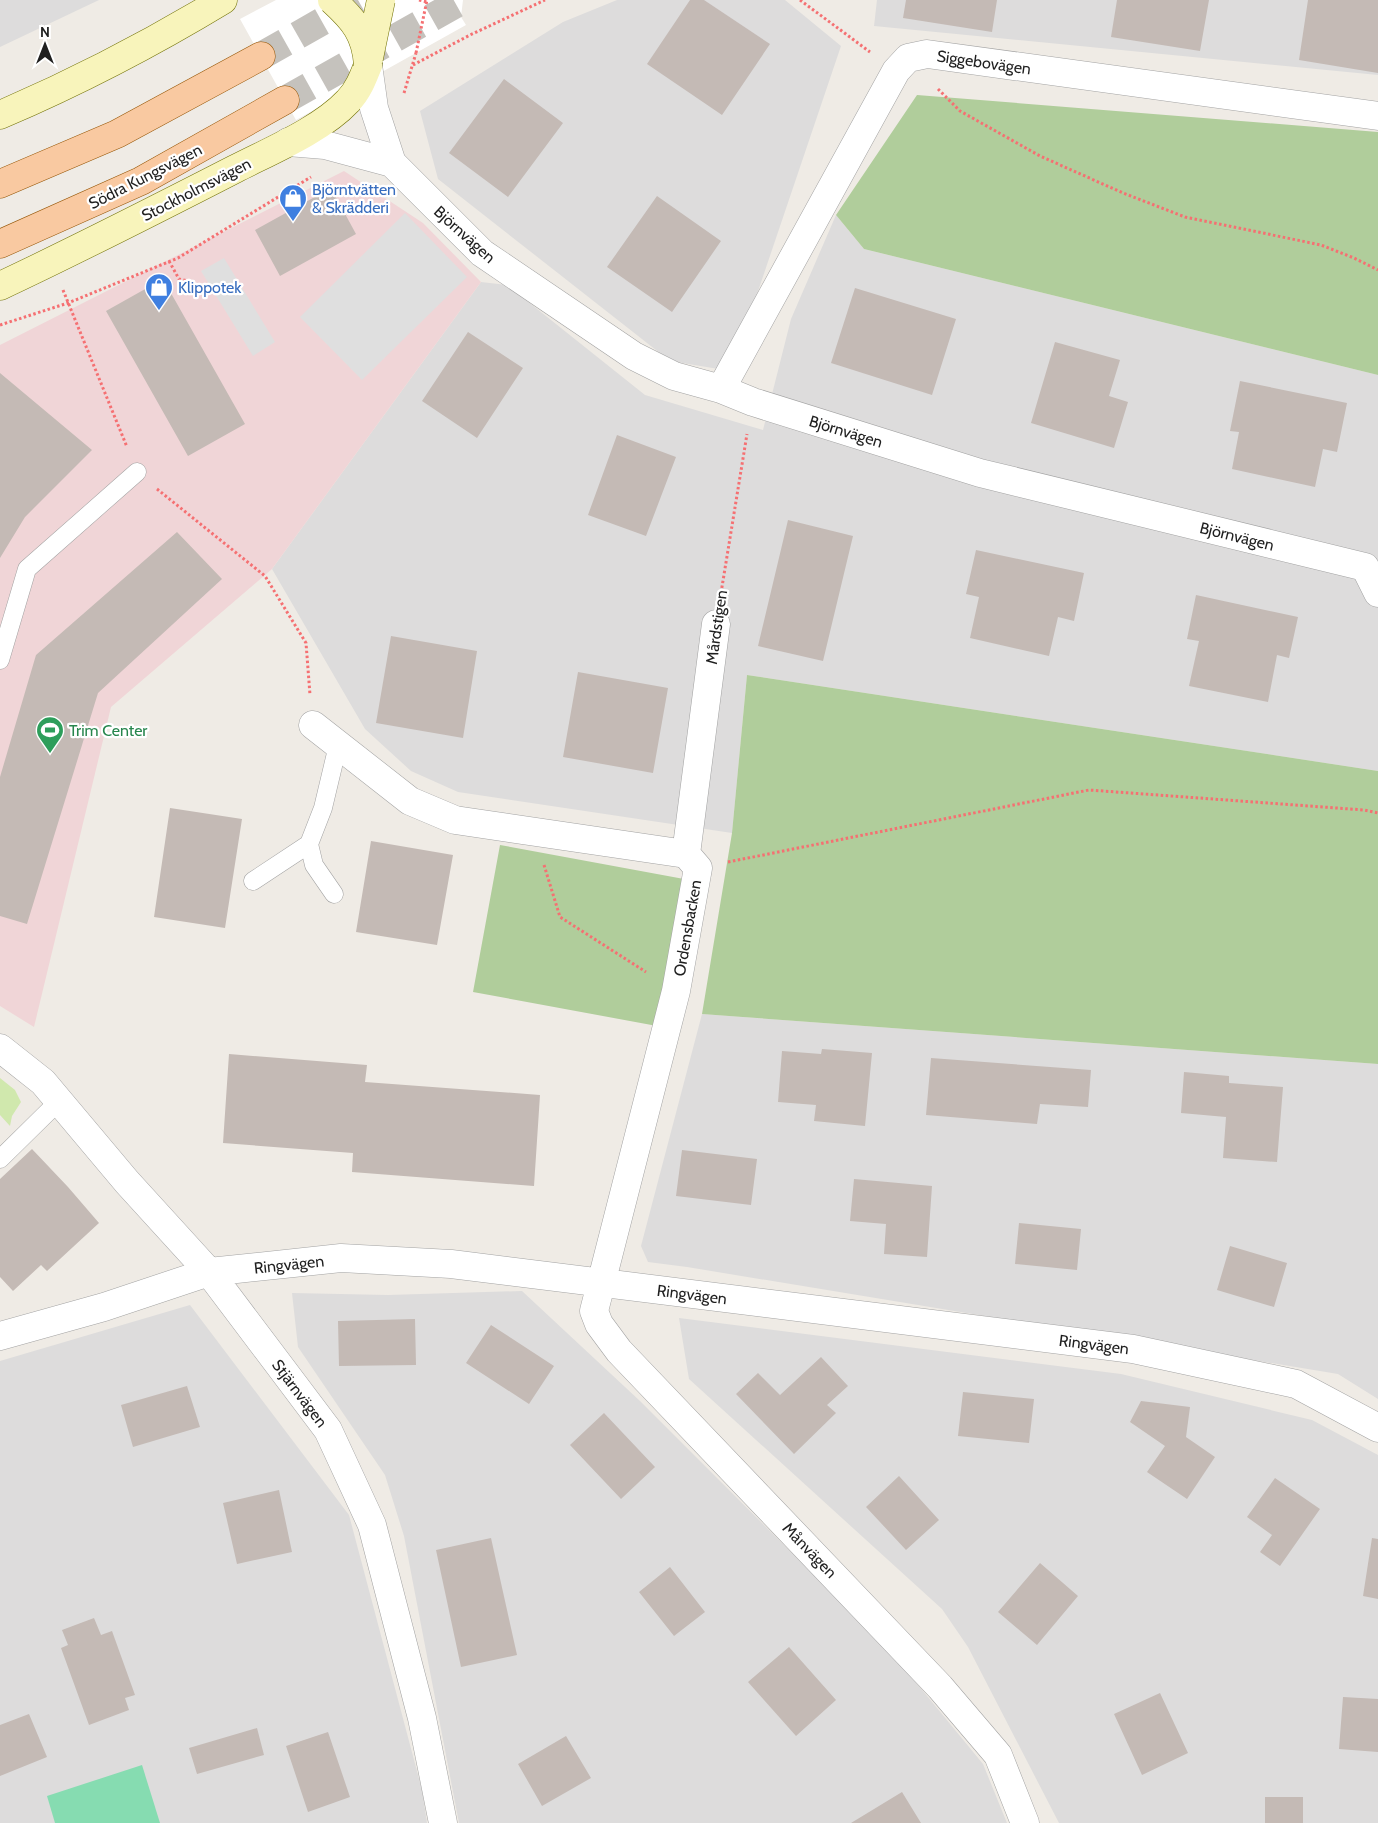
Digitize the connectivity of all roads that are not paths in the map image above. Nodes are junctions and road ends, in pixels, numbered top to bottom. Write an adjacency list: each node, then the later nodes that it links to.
1 (224, 0): 7 (street)
2 (332, 0): 5 (street, bridge)
3 (381, 0): 5 (street, Stockholmsvägen, bridge)
4 (261, 56): 11 (main road)
5 (366, 76): 9 (street, Stockholmsvägen); 10 (street, Björnvägen)
6 (285, 100): 12 (main road, Södra Kungsvägen)
7 (0, 115)
8 (1378, 116): 14 (street, Siggebovägen)
9 (288, 142): 10 (street, Björnvägen); 13 (street, Stockholmsvägen)
10 (392, 163): 14 (street, Björnvägen)
11 (0, 184)
12 (0, 244)
13 (0, 286)
14 (721, 389): 16 (street, Björnvägen)
15 (137, 472): 19 (lane)
16 (1371, 566): 17 (street, Björnvägen)
17 (1378, 593)
18 (716, 624): 23 (street, Mårdstigen)
19 (0, 660)
20 (313, 726): 21 (street, Ordensbacken)
21 (338, 745): 22 (lane); 23 (street, Ordensbacken)
22 (309, 844): 24 (lane); 25 (lane)
23 (692, 861): 30 (street, Ordensbacken)
24 (254, 881)
25 (334, 894)
26 (0, 1048): 27 (street, Stjärnvägen)
27 (59, 1101): 28 (lane); 29 (street, Stjärnvägen)
28 (0, 1158)
29 (209, 1272): 30 (street, Ringvägen); 31 (street, Ringvägen); 33 (street, Stjärnvägen)
30 (600, 1283): 32 (street, Ringvägen); 34 (street, Månvägen)
31 (0, 1336)
32 (1378, 1428)
33 (443, 1823)
34 (1025, 1823)

